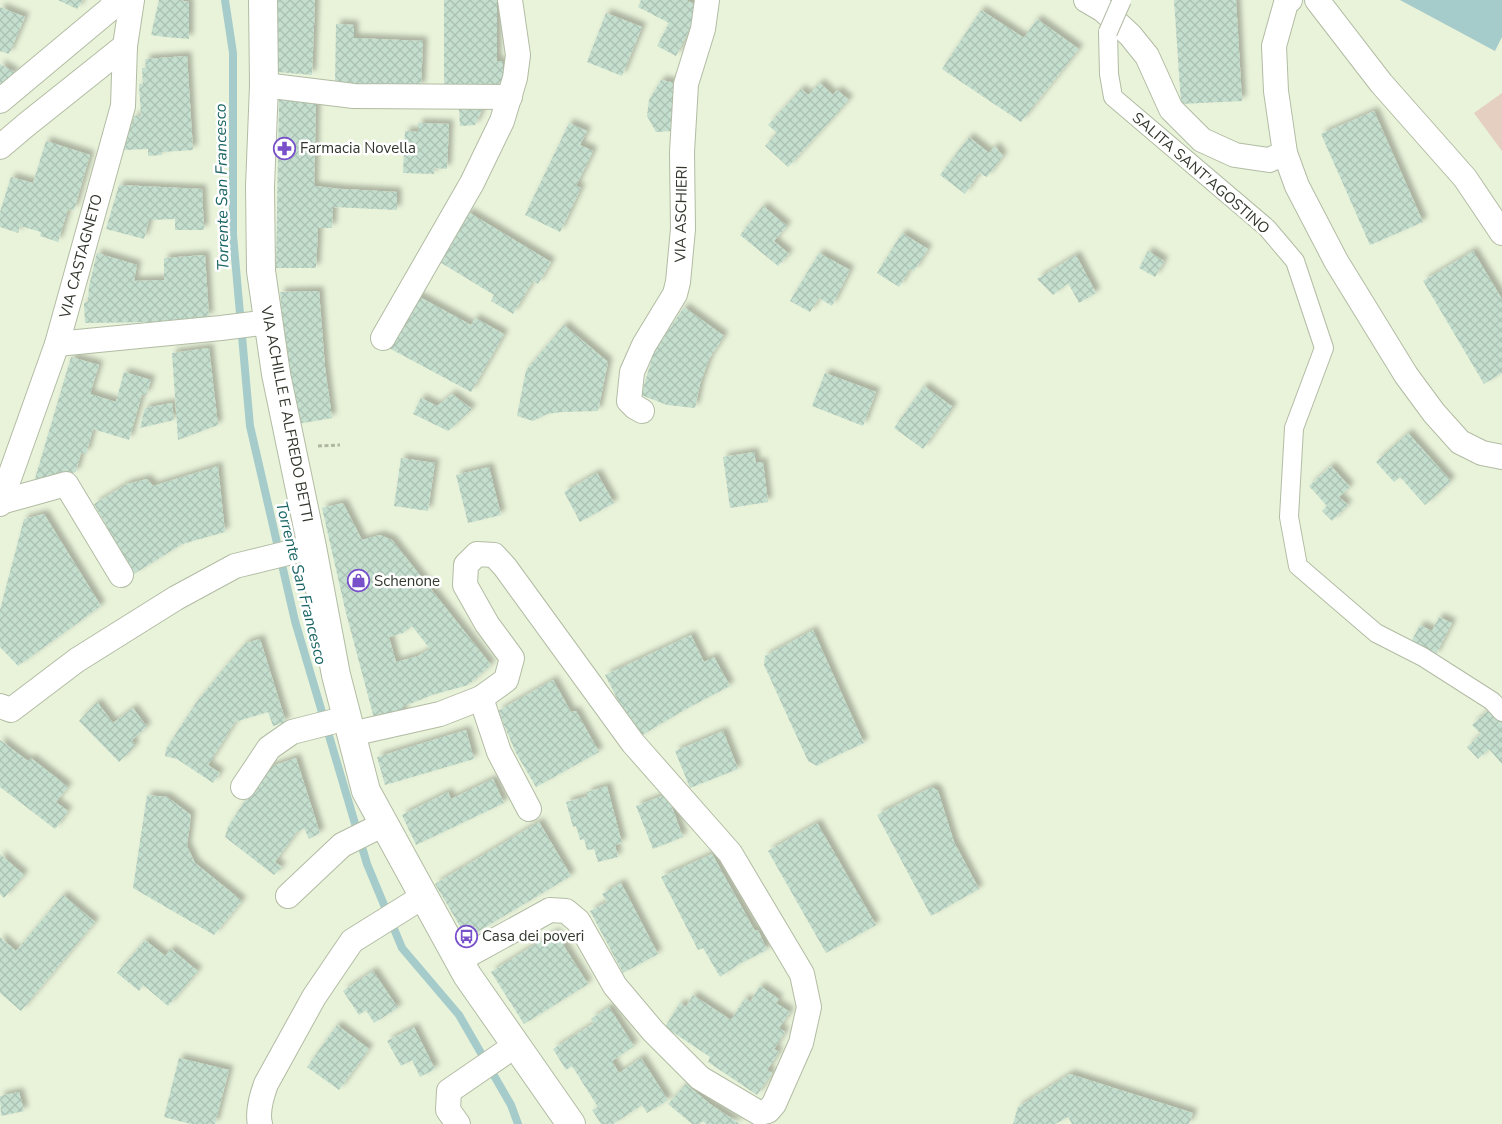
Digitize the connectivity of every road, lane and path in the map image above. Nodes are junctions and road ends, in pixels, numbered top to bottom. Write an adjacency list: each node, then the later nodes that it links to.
1 (115, 0): 13 (street)
2 (132, 0): 10 (street, VIA CASTAGNETO)
3 (263, 0): 11 (street, VIA ACHILLE E ALFREDO BETTI)
4 (510, 0): 12 (street)
5 (707, 0): 20 (street, VIA ASCHIERI)
6 (1086, 0): 15 (street)
7 (1122, 0): 27 (street, SALITA SANT'AGOSTINO, bridge)
8 (1290, 0): 15 (street)
9 (1317, 0): 16 (street)
10 (125, 46): 14 (street); 19 (street, VIA CASTAGNETO)
11 (264, 85): 12 (street); 17 (street, VIA ACHILLE E ALFREDO BETTI)
12 (510, 97): 18 (street)
13 (0, 101)
14 (0, 147)
15 (1285, 153): 21 (street)
16 (1502, 233)
17 (268, 322): 19 (street); 23 (street, VIA ACHILLE E ALFREDO BETTI)
18 (383, 338)
19 (57, 344): 22 (street, VIA CASTAGNETO)
20 (642, 411)
21 (1502, 457)
22 (0, 503): 24 (street)
23 (307, 548): 26 (street); 28 (street, VIA ACHILLE E ALFREDO BETTI)
24 (121, 575)
25 (481, 698): 28 (street); 30 (street); 34 (street)
26 (0, 706)
27 (1502, 712)
28 (342, 725): 29 (street); 31 (street, VIA ACHILLE E ALFREDO BETTI)
29 (243, 787)
30 (529, 810)
31 (379, 827): 32 (street); 33 (street, VIA ACHILLE E ALFREDO BETTI)
32 (288, 896)
33 (417, 900): 34 (street, VIA ACHILLE E ALFREDO BETTI); 36 (street)
34 (459, 960): 35 (street, VIA ACHILLE E ALFREDO BETTI)
35 (510, 1050): 37 (street); 38 (street, VIA ACHILLE E ALFREDO BETTI)
36 (260, 1124)
37 (458, 1124)
38 (571, 1124)

